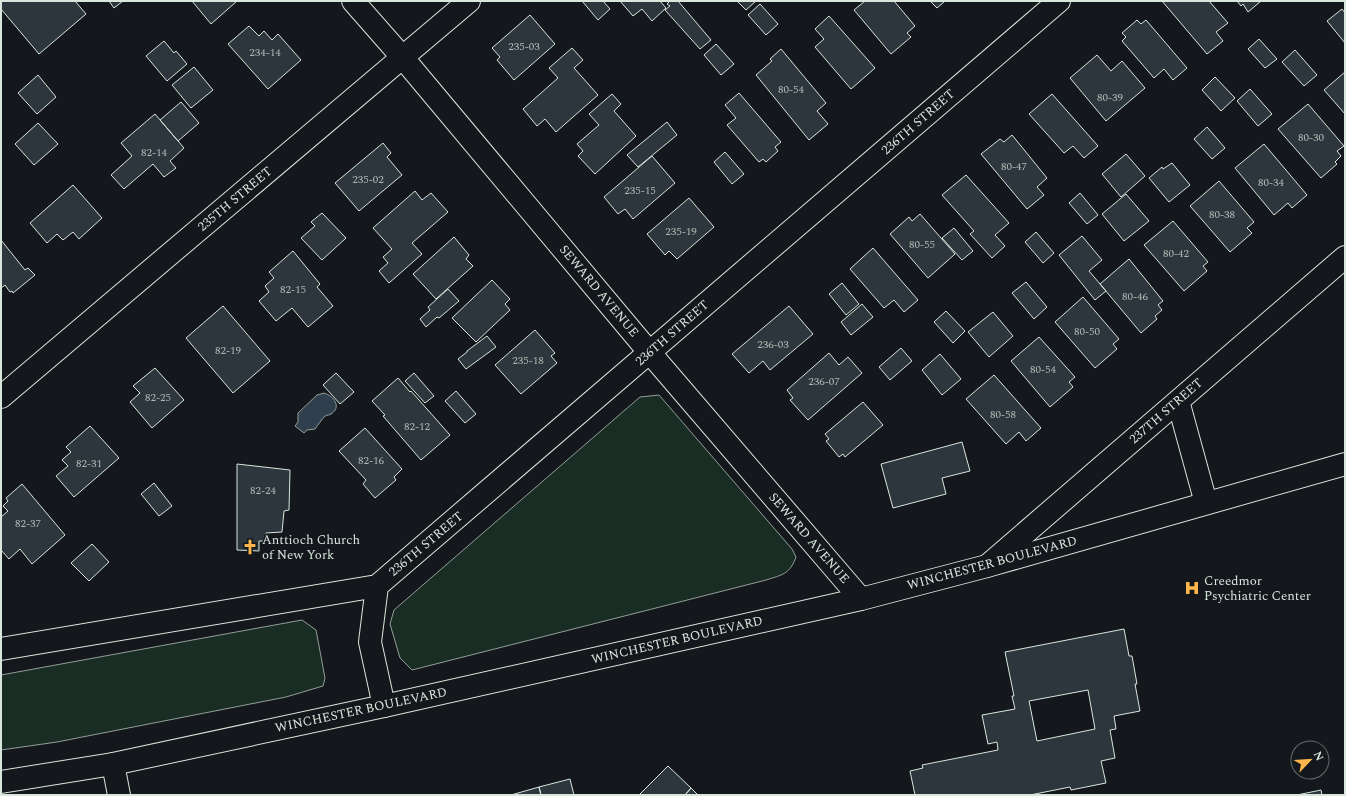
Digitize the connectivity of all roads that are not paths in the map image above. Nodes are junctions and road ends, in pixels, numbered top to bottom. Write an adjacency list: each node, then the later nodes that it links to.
1 (353, 1): 4 (street, SEWARD AVENUE)
2 (469, 1): 4 (street, 235TH STREET)
3 (1059, 1): 6 (street, 236TH STREET)
4 (403, 58): 6 (street, SEWARD AVENUE); 7 (street, 235TH STREET)
5 (1345, 257): 8 (street, 237TH STREET)
6 (650, 352): 12 (street, 236TH STREET); 13 (street, SEWARD AVENUE)
7 (1, 397)
8 (1178, 401): 10 (street); 11 (street, 237TH STREET)
9 (1345, 464): 10 (street, WINCHESTER BOULEVARD)
10 (1206, 503): 11 (street, WINCHESTER BOULEVARD)
11 (987, 566): 13 (street, WINCHESTER BOULEVARD)
12 (377, 586): 14 (street); 15 (street, 236TH STREET)
13 (861, 599): 15 (street, WINCHESTER BOULEVARD)
14 (1, 649)
15 (384, 706): 16 (street, WINCHESTER BOULEVARD)
16 (113, 764): 17 (street, WINCHESTER BOULEVARD); 18 (street)
17 (1, 782)
18 (119, 795)

